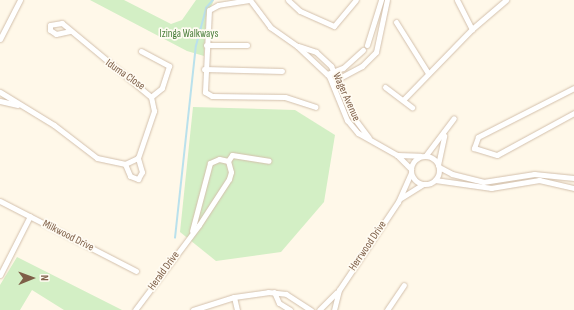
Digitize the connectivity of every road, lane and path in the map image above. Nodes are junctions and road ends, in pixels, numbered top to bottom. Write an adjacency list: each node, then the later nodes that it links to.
1 (20, 0): 12 (street)
2 (250, 0): 13 (street); 16 (street, Wager Avenue)
3 (288, 0): 4 (street)
4 (356, 0)
5 (381, 0): 15 (street)
6 (387, 0): 24 (street)
7 (457, 0): 10 (street)
8 (506, 0): 10 (street)
9 (396, 22): 22 (street)
10 (472, 29): 22 (street)
11 (70, 31): 29 (street, Iduma Close)
12 (0, 39)
13 (206, 45): 14 (street); 19 (street)
14 (247, 45)
15 (367, 45)
16 (297, 46): 21 (street, Wager Avenue); 23 (street, Wager Avenue)
17 (363, 50): 21 (street)
18 (140, 51): 29 (street)
19 (204, 69): 20 (street); 33 (street)
20 (282, 71)
21 (335, 71): 23 (street); 24 (street, Wager Avenue)
22 (428, 73): 30 (street)
23 (327, 74): 25 (street, Wager Avenue)
24 (339, 79): 25 (street); 38 (street, Wager Avenue)
25 (332, 82): 38 (street, Wager Avenue)
26 (385, 87): 30 (street)
27 (574, 88): 35 (street)
28 (0, 92): 32 (street)
29 (151, 96): 41 (street, Iduma Close)
30 (403, 100): 34 (street)
31 (0, 101): 32 (street)
32 (18, 105): 44 (street)
33 (315, 107)
34 (412, 107)
35 (574, 113)
36 (454, 118): 37 (street)
37 (444, 135): 40 (street); 45 (street)
38 (370, 139): 39 (street)
39 (397, 155): 40 (street); 46 (street)
40 (424, 156): 45 (street); 46 (street)
41 (138, 158): 44 (street); 44 (street)
42 (269, 161): 43 (street, Herald Drive)
43 (228, 162): 54 (street, Herald Drive); 54 (street, Herald Drive)
44 (125, 164)
45 (439, 166): 47 (street); 48 (street)
46 (411, 171): 49 (street); 52 (street)
47 (574, 178)
48 (435, 180): 49 (street); 50 (street)
49 (422, 184): 52 (street)
50 (574, 188)
51 (0, 201): 53 (street, Milkwood Drive)
52 (398, 202): 58 (street, Herrwood Drive)
53 (30, 216): 55 (street, Milkwood Drive); 56 (street)
54 (192, 231): 62 (street, Herald Drive)
55 (136, 271)
56 (0, 275)
57 (404, 285): 61 (street)
58 (338, 290): 67 (street, Herrwood Drive); 68 (street, Herrwood Drive)
59 (274, 292): 60 (street); 65 (street); 66 (street)
60 (234, 297): 63 (street); 64 (street)
61 (388, 308): 69 (street)
62 (135, 310)
63 (193, 310)
64 (237, 310)
65 (290, 310)
66 (311, 310)
67 (319, 310)
68 (334, 310)
69 (395, 310)

